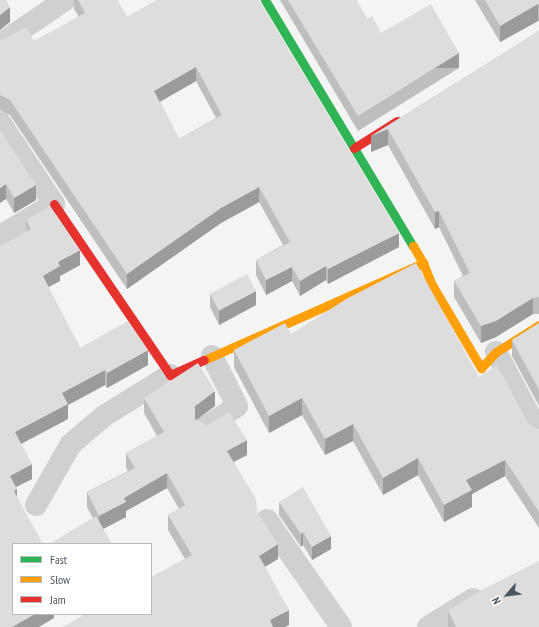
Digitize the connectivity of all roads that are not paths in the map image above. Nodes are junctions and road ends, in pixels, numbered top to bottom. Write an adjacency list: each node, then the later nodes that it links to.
1 (65, 0): 3 (street)
2 (264, 0): 6 (street)
3 (0, 44)
4 (407, 115): 6 (street)
5 (0, 122): 7 (street)
6 (354, 148): 9 (street)
7 (54, 204): 8 (street); 13 (street)
8 (0, 236)
9 (423, 263): 11 (street); 12 (street)
10 (539, 325): 11 (street)
11 (496, 352): 15 (street)
12 (212, 356): 13 (street); 14 (street)
13 (170, 375): 16 (street)
14 (206, 427)
15 (539, 433)
16 (36, 505)
17 (267, 520): 19 (street)
18 (492, 589): 20 (street)
19 (341, 627)
20 (428, 627)

